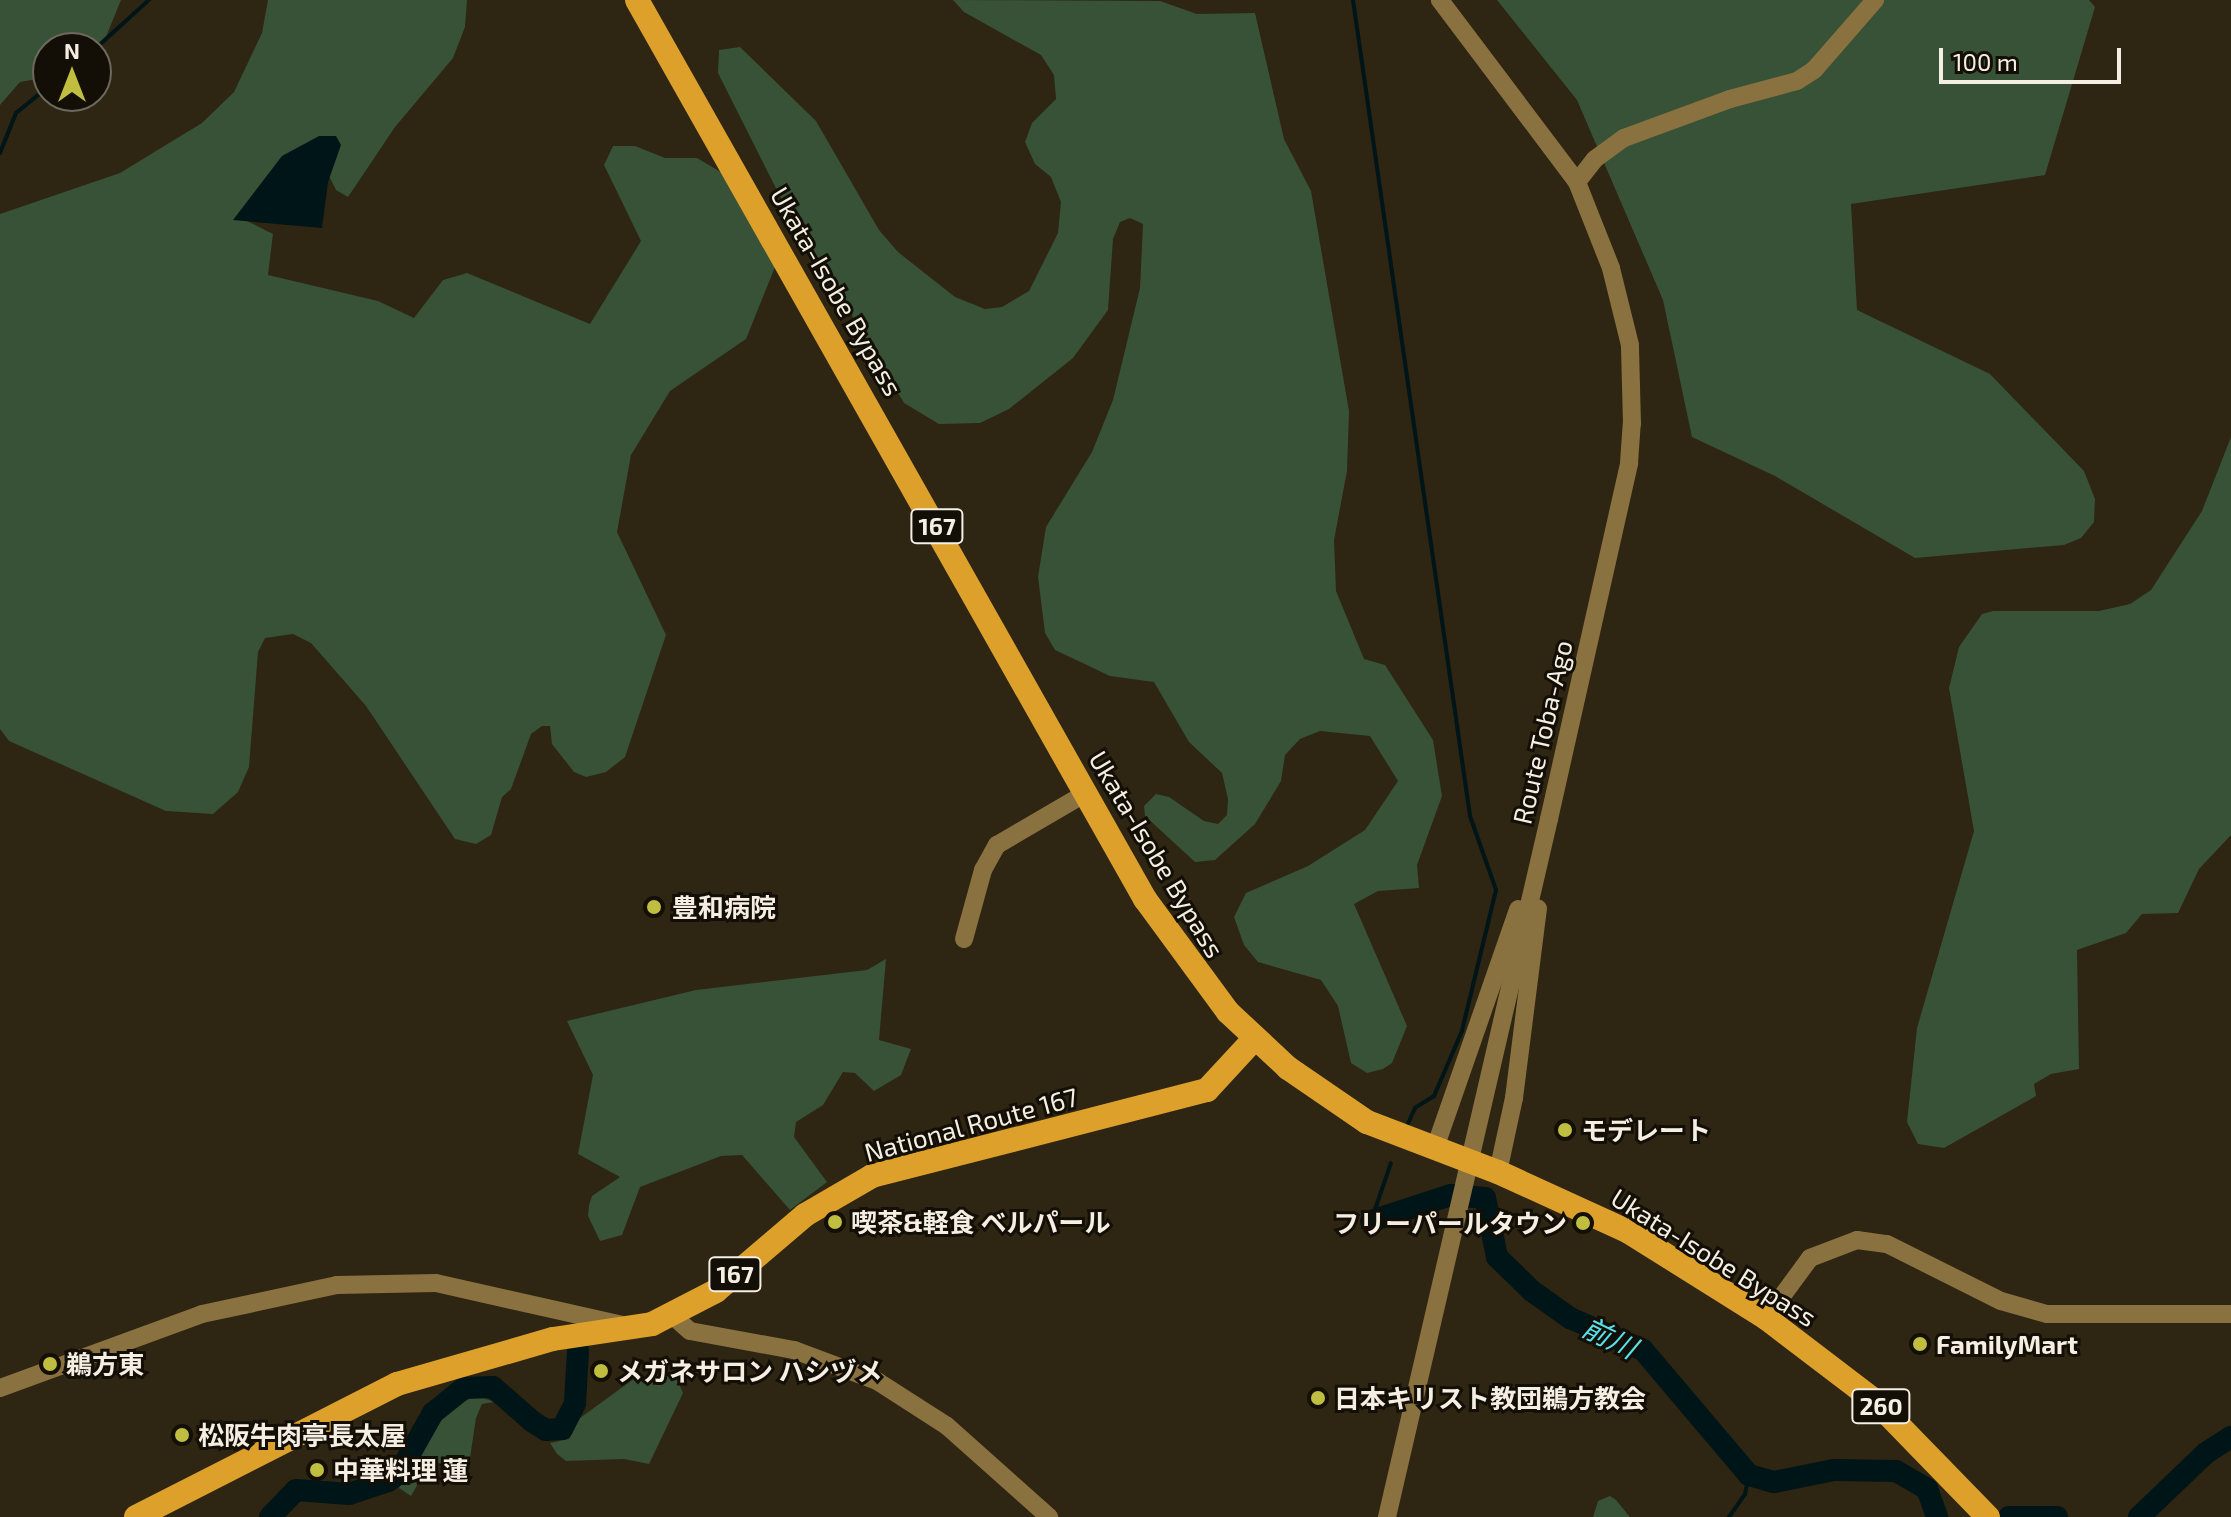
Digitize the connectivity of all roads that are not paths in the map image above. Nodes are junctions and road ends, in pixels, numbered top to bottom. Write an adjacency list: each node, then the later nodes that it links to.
1 (637, 0): 5 (highway, Ukata-Isobe Bypass / 167)
2 (1440, 0): 4 (main road, Route Toba-Ago)
3 (1875, 0): 4 (main road)
4 (1577, 182): 6 (main road, Route Toba-Ago)
5 (1086, 793): 7 (main road); 8 (highway, Ukata-Isobe Bypass / 167)
6 (1549, 819): 9 (main road); 10 (main road); 19 (main road, Route Toba-Ago)
7 (964, 939)
8 (1254, 1039): 9 (highway, Ukata-Isobe Bypass / 260); 12 (highway, National Route 167 / 167)
9 (1435, 1148): 10 (highway, Ukata-Isobe Bypass / 260)
10 (1498, 1172): 13 (highway, Ukata-Isobe Bypass / 260)
11 (2231, 1314): 13 (main road)
12 (672, 1315): 14 (highway, National Route 167 / 167); 18 (main road)
13 (1766, 1318): 16 (highway, Ukata-Isobe Bypass / 260)
14 (632, 1331): 15 (main road); 17 (highway, National Route 167 / 167)
15 (0, 1388)
16 (1985, 1513)
17 (136, 1517)
18 (1049, 1517)
19 (1387, 1517)

